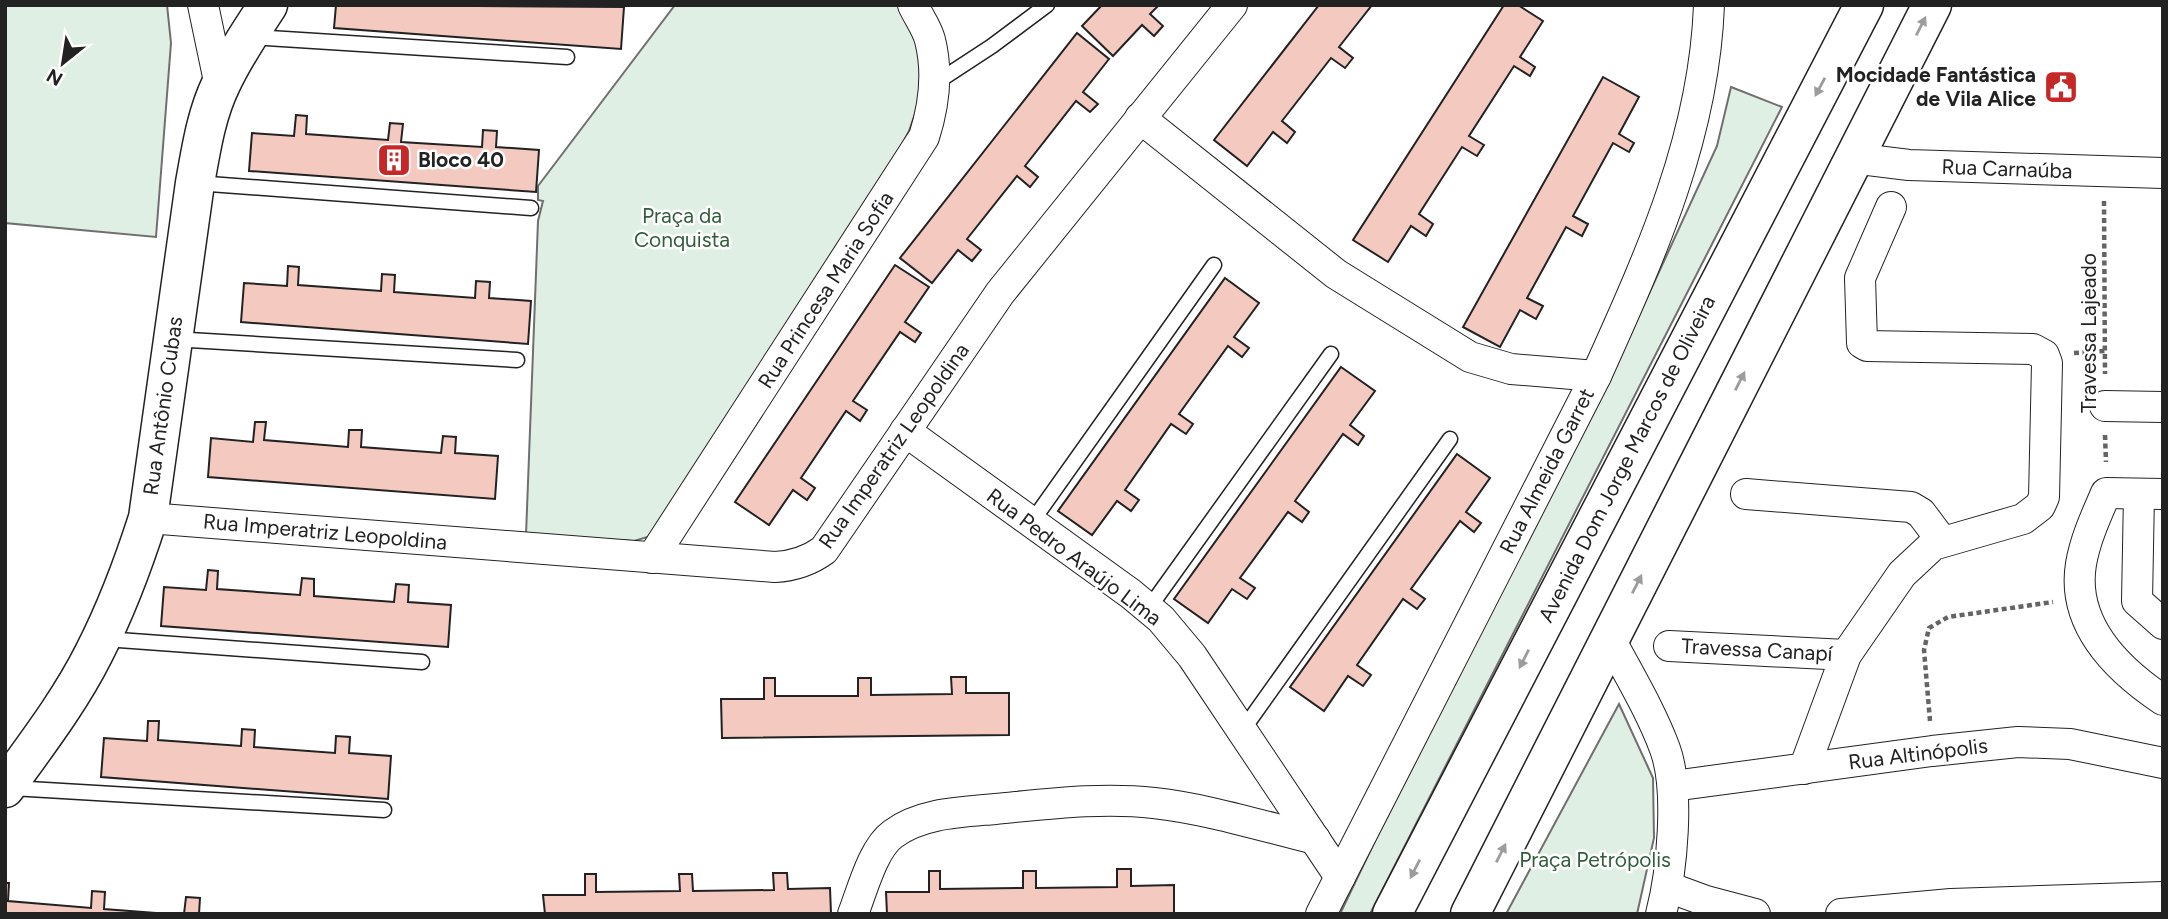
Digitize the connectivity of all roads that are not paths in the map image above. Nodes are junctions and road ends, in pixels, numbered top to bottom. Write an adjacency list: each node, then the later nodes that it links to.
1 (203, 5): 12 (street)
2 (268, 5): 9 (main road, Rua Antônio Cubas)
3 (913, 5): 11 (street, Rua Princesa Maria Sofia)
4 (1047, 5): 11 (lane)
5 (1233, 5): 13 (street, Rua Imperatriz Leopoldina)
6 (1709, 5): 23 (street, Rua Almeida Garret)
7 (1864, 5): 55 (main road, Avenida Dom Jorge Marcos de Oliveira, one-way to 55)
8 (1932, 5): 14 (main road, one-way to 8)
9 (247, 36): 10 (lane); 12 (main road, Rua Antônio Cubas)
10 (566, 57)
11 (934, 84): 33 (street, Rua Princesa Maria Sofia)
12 (220, 86): 16 (main road, Rua Antônio Cubas)
13 (1140, 118): 23 (street); 26 (street, Rua Imperatriz Leopoldina)
14 (1852, 158): 15 (street, Rua Carnaúba); 37 (main road, one-way to 14)
15 (2163, 173)
16 (195, 183): 18 (lane); 20 (main road, Rua Antônio Cubas)
17 (1891, 207): 32 (street)
18 (531, 208)
19 (1214, 265): 31 (lane)
20 (172, 339): 22 (lane); 30 (main road, Rua Antônio Cubas)
21 (1331, 354): 34 (lane)
22 (517, 360)
23 (1596, 376): 49 (street, Rua Almeida Garret)
24 (2105, 406): 25 (street)
25 (2163, 407)
26 (905, 431): 31 (street, Rua Pedro Araújo Lima); 33 (street, Rua Imperatriz Leopoldina)
27 (1450, 439): 42 (lane)
28 (2151, 494): 35 (street); 41 (street)
29 (1746, 495): 32 (street)
30 (148, 518): 33 (street, Rua Imperatriz Leopoldina); 36 (main road, Rua Antônio Cubas)
31 (1031, 523): 34 (street, Rua Pedro Araújo Lima)
32 (1942, 541): 39 (street)
33 (652, 558)
34 (1149, 608): 42 (street, Rua Pedro Araújo Lima)
35 (2163, 624)
36 (100, 639): 40 (lane); 46 (main road, Rua Antônio Cubas)
37 (1610, 639): 45 (street); 56 (main road, one-way to 37)
38 (1669, 646): 39 (street, Travessa Canapí)
39 (1846, 655): 44 (street)
40 (422, 662)
41 (2163, 700)
42 (1242, 731): 48 (street, Rua Pedro Araújo Lima)
43 (2163, 763): 44 (street, Rua Altinópolis)
44 (1804, 769): 45 (street, Rua Altinópolis)
45 (1673, 786): 51 (street)
46 (6, 788): 47 (lane)
47 (384, 810)
48 (1315, 839): 49 (street, Rua Pedro Araújo Lima); 53 (street)
49 (1340, 877): 54 (street, Rua Almeida Garret)
50 (2163, 897): 52 (street)
51 (1664, 900): 57 (street)
52 (1950, 909): 58 (street)
53 (853, 914)
54 (1321, 914)
55 (1392, 914)
56 (1470, 914)
57 (1755, 914)
58 (1841, 914)

